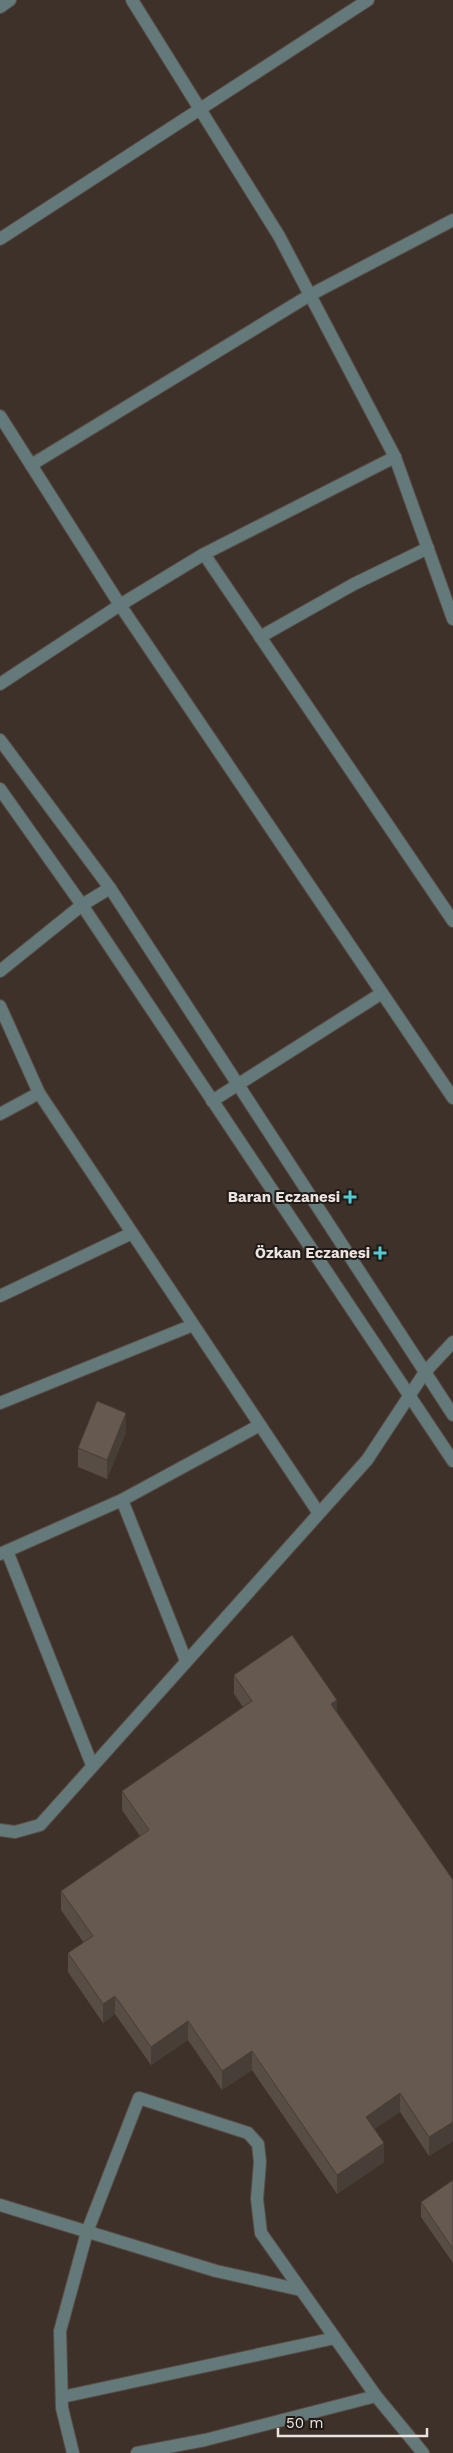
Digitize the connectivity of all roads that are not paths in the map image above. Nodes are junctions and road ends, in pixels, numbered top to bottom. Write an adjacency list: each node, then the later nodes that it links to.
1 (10, 0): 4 (street)
2 (132, 0): 5 (street)
3 (362, 2): 5 (street)
4 (0, 7)
5 (201, 110): 7 (street); 8 (street)
6 (453, 220): 8 (street)
7 (0, 239)
8 (310, 295): 10 (street); 11 (street)
9 (0, 416): 11 (street)
10 (395, 457): 12 (street); 13 (street)
11 (32, 465): 14 (street)
12 (428, 548): 15 (street); 16 (street)
13 (204, 554): 14 (street); 16 (street)
14 (120, 605): 17 (street); 24 (street)
15 (453, 619)
16 (260, 637): 22 (street)
17 (0, 684)
18 (0, 740): 20 (street)
19 (0, 789): 21 (street)
20 (110, 888): 21 (street); 26 (street)
21 (82, 905): 23 (street); 29 (street)
22 (453, 921)
23 (0, 971)
24 (382, 993): 26 (street); 27 (street)
25 (0, 1006): 28 (street)
26 (236, 1085): 29 (street); 35 (street)
27 (451, 1091)
28 (39, 1093): 30 (street); 31 (street)
29 (212, 1101): 36 (street)
30 (0, 1114)
31 (132, 1233): 32 (street); 33 (street)
32 (0, 1296)
33 (193, 1325): 37 (street); 39 (street)
34 (453, 1342): 35 (street)
35 (425, 1372): 36 (street); 38 (street)
36 (410, 1394): 40 (street); 42 (street)
37 (0, 1403)
38 (453, 1415)
39 (260, 1425): 41 (street); 42 (street)
40 (453, 1461)
41 (122, 1500): 43 (street); 44 (street)
42 (318, 1512): 44 (street)
43 (4, 1552): 45 (street)
44 (186, 1661): 45 (street)
45 (92, 1765): 46 (street)
46 (0, 1830)
47 (0, 2205): 48 (street)
48 (88, 2232): 49 (street); 49 (street); 52 (street)
49 (301, 2290): 50 (street)
50 (335, 2338): 51 (street); 52 (street)
51 (376, 2396): 54 (street); 55 (street)
52 (62, 2397): 53 (street)
53 (73, 2453)
54 (137, 2453)
55 (422, 2453)

